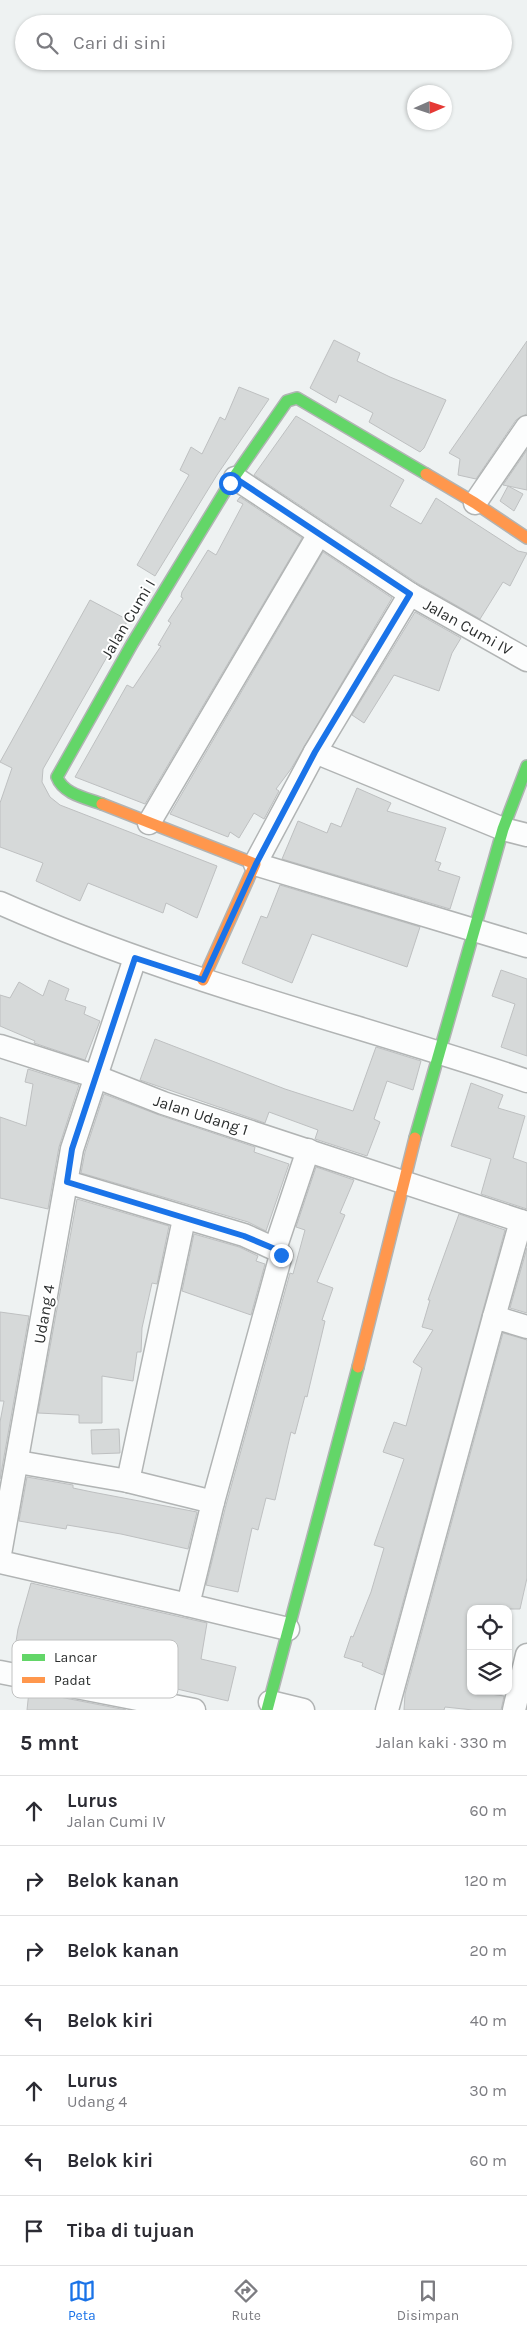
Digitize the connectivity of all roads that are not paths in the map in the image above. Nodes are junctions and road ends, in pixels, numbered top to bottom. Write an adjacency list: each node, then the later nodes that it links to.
1 (527, 427): 3 (street)
2 (235, 478): 3 (street, Jalan Cumi I); 4 (street, Jalan Cumi IV); 10 (street, Jalan Cumi I)
3 (475, 503): 5 (street, Jalan Cumi I)
4 (318, 534): 6 (street, Jalan Cumi IV); 10 (street)
5 (527, 538)
6 (410, 594): 7 (street, Jalan Cumi IV); 8 (street)
7 (527, 660)
8 (315, 752): 11 (street); 13 (street)
9 (527, 766): 11 (street)
10 (149, 823): 13 (street)
11 (502, 829): 12 (street); 15 (street)
12 (527, 835)
13 (256, 864): 15 (street); 18 (street)
14 (0, 903): 17 (street)
15 (475, 931): 16 (street); 20 (street)
16 (527, 946)
17 (135, 958): 18 (street); 21 (street, Udang 4)
18 (203, 980): 20 (street)
19 (0, 1046): 21 (street, Jalan Udang 1)
20 (441, 1052): 22 (street); 25 (street)
21 (97, 1077): 23 (street, Jalan Udang 1); 24 (street, Udang 4)
22 (527, 1081)
23 (308, 1150): 25 (street, Jalan Udang 1); 28 (street)
24 (67, 1182): 26 (street); 31 (street, Udang 4)
25 (403, 1182): 27 (street, Jalan Udang 1); 37 (street)
26 (184, 1219): 28 (street); 32 (street)
27 (524, 1222): 29 (street)
28 (275, 1249): 33 (street)
29 (494, 1317): 30 (street); 44 (street)
30 (527, 1327)
31 (18, 1462): 32 (street); 34 (street, Udang 4)
32 (128, 1481): 33 (street)
33 (213, 1502): 36 (street)
34 (0, 1554)
35 (0, 1562): 36 (street)
36 (188, 1605): 37 (street)
37 (288, 1629): 40 (street)
38 (527, 1655): 45 (street)
39 (121, 1698): 41 (street)
40 (268, 1706): 43 (street)
41 (163, 1707): 42 (street)
42 (194, 1710)
43 (303, 1710)
44 (388, 1710)
45 (514, 1710)

